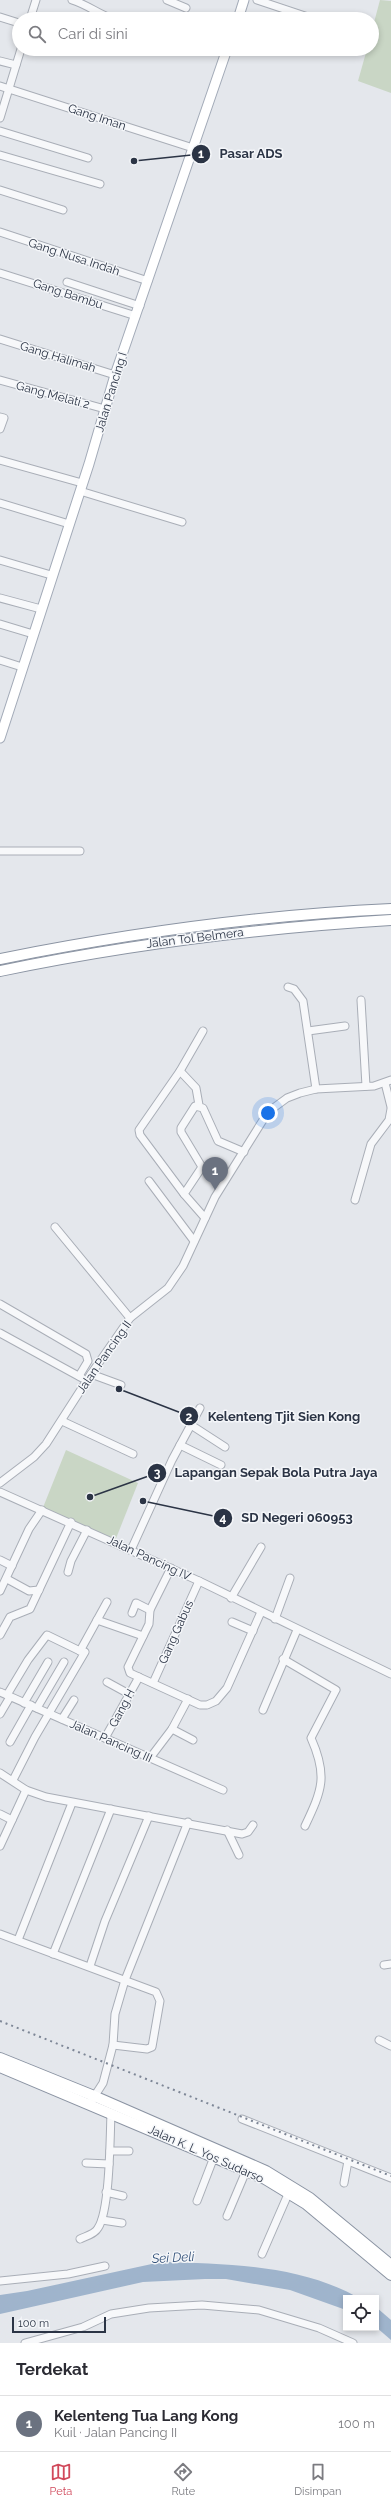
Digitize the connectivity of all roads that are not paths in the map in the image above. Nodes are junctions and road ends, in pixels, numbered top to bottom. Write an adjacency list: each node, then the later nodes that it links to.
1 (36, 0): 7 (street)
2 (72, 0): 8 (street)
3 (167, 0): 6 (street)
4 (244, 0): 9 (main road)
5 (257, 0): 10 (street)
6 (186, 8)
7 (32, 12)
8 (96, 12)
9 (240, 12)
10 (293, 12)
11 (0, 17): 12 (street)
12 (12, 21)
13 (19, 56): 16 (street)
14 (225, 56): 22 (main road, Jalan Pancing I)
15 (0, 61): 16 (street)
16 (16, 66): 18 (street)
17 (0, 86): 18 (street, Gang Iman)
18 (9, 89): 19 (street); 22 (street, Gang Iman)
19 (1, 109): 20 (street)
20 (0, 118)
21 (0, 131): 24 (street)
22 (194, 148): 30 (main road, Jalan Pancing I)
23 (0, 155): 25 (street)
24 (88, 158)
25 (100, 184)
26 (0, 190): 27 (street)
27 (63, 210)
28 (0, 232): 30 (street, Gang Nusa Indah)
29 (0, 273): 33 (street, Gang Bambu)
30 (148, 281): 32 (main road, Jalan Pancing I)
31 (67, 282): 32 (street)
32 (140, 306): 33 (main road, Jalan Pancing I)
33 (136, 316): 35 (main road, Jalan Pancing I)
34 (0, 339): 35 (street, Gang Halimah)
35 (115, 375): 37 (main road, Jalan Pancing I)
36 (0, 380): 37 (street, Gang Melati 2)
37 (105, 409): 41 (main road, Jalan Pancing I)
38 (2, 417): 39 (street)
39 (0, 429)
40 (0, 460): 41 (street)
41 (81, 487): 43 (street); 44 (main road, Jalan Pancing I)
42 (0, 503): 44 (street)
43 (182, 522)
44 (70, 524): 46 (main road, Jalan Pancing I)
45 (0, 560): 46 (street)
46 (52, 575): 48 (main road, Jalan Pancing I)
47 (0, 598): 48 (street)
48 (41, 609): 50 (main road, Jalan Pancing I)
49 (0, 624): 50 (street)
50 (33, 634): 52 (main road, Jalan Pancing I)
51 (0, 660): 52 (street)
52 (22, 667): 53 (main road, Jalan Pancing I)
53 (2, 724): 54 (main road, Jalan Pancing I)
54 (0, 738)
55 (0, 851): 56 (street)
56 (80, 851)
57 (391, 909): 59 (highway, Jalan Tol Belmera)
58 (391, 920): 60 (highway, Jalan Tol Belmera)
59 (0, 959)
60 (0, 971)
61 (288, 987): 65 (street)
62 (361, 1000): 68 (street)
63 (345, 1026): 65 (street)
64 (203, 1031): 66 (street)
65 (308, 1032): 69 (street)
66 (180, 1071): 70 (street); 74 (street)
67 (388, 1082): 68 (street, Jalan Pancing II); 71 (street)
68 (366, 1086): 69 (street, Jalan Pancing II)
69 (316, 1089): 72 (street, Jalan Pancing II)
70 (199, 1105): 72 (street); 74 (street)
71 (391, 1108): 75 (street)
72 (244, 1152): 76 (street, Jalan Pancing II)
73 (149, 1181): 78 (street)
74 (184, 1194): 76 (street)
75 (355, 1200)
76 (205, 1218): 78 (street, Jalan Pancing II)
77 (55, 1227): 80 (street)
78 (194, 1241): 80 (street, Jalan Pancing II)
79 (0, 1304): 83 (street)
80 (130, 1318): 82 (street, Jalan Pancing II)
81 (0, 1333): 83 (street)
82 (91, 1374): 84 (street, Jalan Pancing II); 85 (street)
83 (79, 1376): 84 (street)
84 (86, 1380): 87 (street, Jalan Pancing II)
85 (121, 1385)
86 (200, 1408): 88 (street)
87 (62, 1421): 91 (street); 93 (street, Jalan Pancing II)
88 (191, 1425): 89 (street); 90 (street)
89 (180, 1445): 92 (street); 99 (street)
90 (226, 1446)
91 (133, 1454)
92 (221, 1465)
93 (0, 1483)
94 (0, 1492): 95 (street, Jalan Pancing IV)
95 (42, 1510): 96 (street, Jalan Pancing IV); 101 (street)
96 (71, 1522): 97 (street, Jalan Pancing IV); 107 (street)
97 (87, 1530): 99 (street, Jalan Pancing IV); 103 (street)
98 (261, 1547): 109 (street)
99 (131, 1550): 102 (street, Jalan Pancing IV)
100 (0, 1560): 101 (street)
101 (12, 1566): 105 (street)
102 (171, 1568): 106 (street, Jalan Pancing IV); 111 (street)
103 (68, 1572)
104 (290, 1578): 114 (street)
105 (6, 1579): 107 (street); 108 (street)
106 (199, 1581): 109 (street, Jalan Pancing IV); 128 (street, Gang Gabus)
107 (39, 1590): 119 (street)
108 (0, 1591)
109 (231, 1598): 112 (street, Jalan Pancing IV)
110 (108, 1602): 115 (street)
111 (150, 1610): 113 (street); 120 (street)
112 (261, 1612): 114 (street, Jalan Pancing IV); 118 (street)
113 (132, 1613)
114 (275, 1619): 117 (street, Jalan Pancing IV)
115 (97, 1620): 120 (street); 121 (street)
116 (232, 1622): 118 (street)
117 (297, 1630): 122 (street); 125 (street, Jalan Pancing IV)
118 (253, 1631): 131 (street)
119 (0, 1635)
120 (143, 1636): 126 (street)
121 (80, 1651): 130 (street); 135 (street)
122 (282, 1660): 134 (street); 154 (street)
123 (48, 1662): 133 (street)
124 (64, 1662): 133 (street)
125 (391, 1674)
126 (139, 1677): 128 (street); 129 (street, Gang H)
127 (107, 1682): 129 (street)
128 (153, 1683): 131 (street)
129 (130, 1694): 139 (street, Gang H)
130 (6, 1695): 133 (street, Jalan Pancing III); 136 (street)
131 (188, 1699): 138 (street)
132 (74, 1700): 137 (street)
133 (30, 1705): 135 (street, Jalan Pancing III); 141 (street)
134 (263, 1710)
135 (49, 1713): 137 (street, Jalan Pancing III); 144 (street)
136 (0, 1714)
137 (62, 1719): 139 (street, Jalan Pancing III)
138 (172, 1729): 140 (street); 142 (street)
139 (105, 1738): 142 (street, Jalan Pancing III)
140 (193, 1740)
141 (10, 1742)
142 (150, 1758): 146 (street, Jalan Pancing III)
143 (0, 1773): 144 (street)
144 (13, 1780): 145 (street)
145 (26, 1790): 147 (street); 151 (street)
146 (223, 1790)
147 (72, 1803): 148 (street); 159 (street)
148 (110, 1809): 150 (street); 160 (street)
149 (0, 1814): 151 (street)
150 (149, 1816): 152 (street); 161 (street)
151 (12, 1820): 156 (street)
152 (188, 1822): 155 (street); 162 (street)
153 (253, 1825): 155 (street)
154 (305, 1826)
155 (227, 1830): 157 (street)
156 (0, 1846)
157 (239, 1855)
158 (0, 1934): 159 (street)
159 (18, 1940): 160 (street)
160 (53, 1954): 161 (street)
161 (90, 1966): 162 (street)
162 (125, 1980): 164 (street); 164 (street)
163 (379, 2040): 165 (street)
164 (113, 2045): 168 (street)
165 (391, 2046)
166 (0, 2058): 168 (highway, Jalan K. L. Yos Sudarso)
167 (0, 2067): 168 (highway, Jalan K. L. Yos Sudarso)
168 (92, 2100): 169 (highway, Jalan K. L. Yos Sudarso); 189 (highway, Jalan K. L. Yos Sudarso)
169 (111, 2113): 171 (street); 173 (highway, Jalan K. L. Yos Sudarso)
170 (242, 2119): 174 (street)
171 (110, 2151): 172 (street); 176 (street)
172 (129, 2151)
173 (214, 2157): 177 (highway, Jalan K. L. Yos Sudarso); 183 (street)
174 (348, 2161): 178 (street); 179 (street)
175 (86, 2163): 176 (street)
176 (109, 2164): 180 (street)
177 (246, 2171): 181 (highway, Jalan K. L. Yos Sudarso); 184 (street)
178 (391, 2178)
179 (344, 2183)
180 (106, 2192): 182 (street); 185 (street)
181 (289, 2192): 188 (street); 191 (highway, Jalan K. L. Yos Sudarso)
182 (123, 2196)
183 (197, 2201)
184 (227, 2216)
185 (102, 2220): 186 (street); 187 (street)
186 (122, 2223)
187 (80, 2239)
188 (262, 2254)
189 (391, 2265)
190 (105, 2266): 192 (street)
191 (391, 2275)
192 (0, 2282)
193 (24, 2343): 194 (street)
194 (353, 2343)

